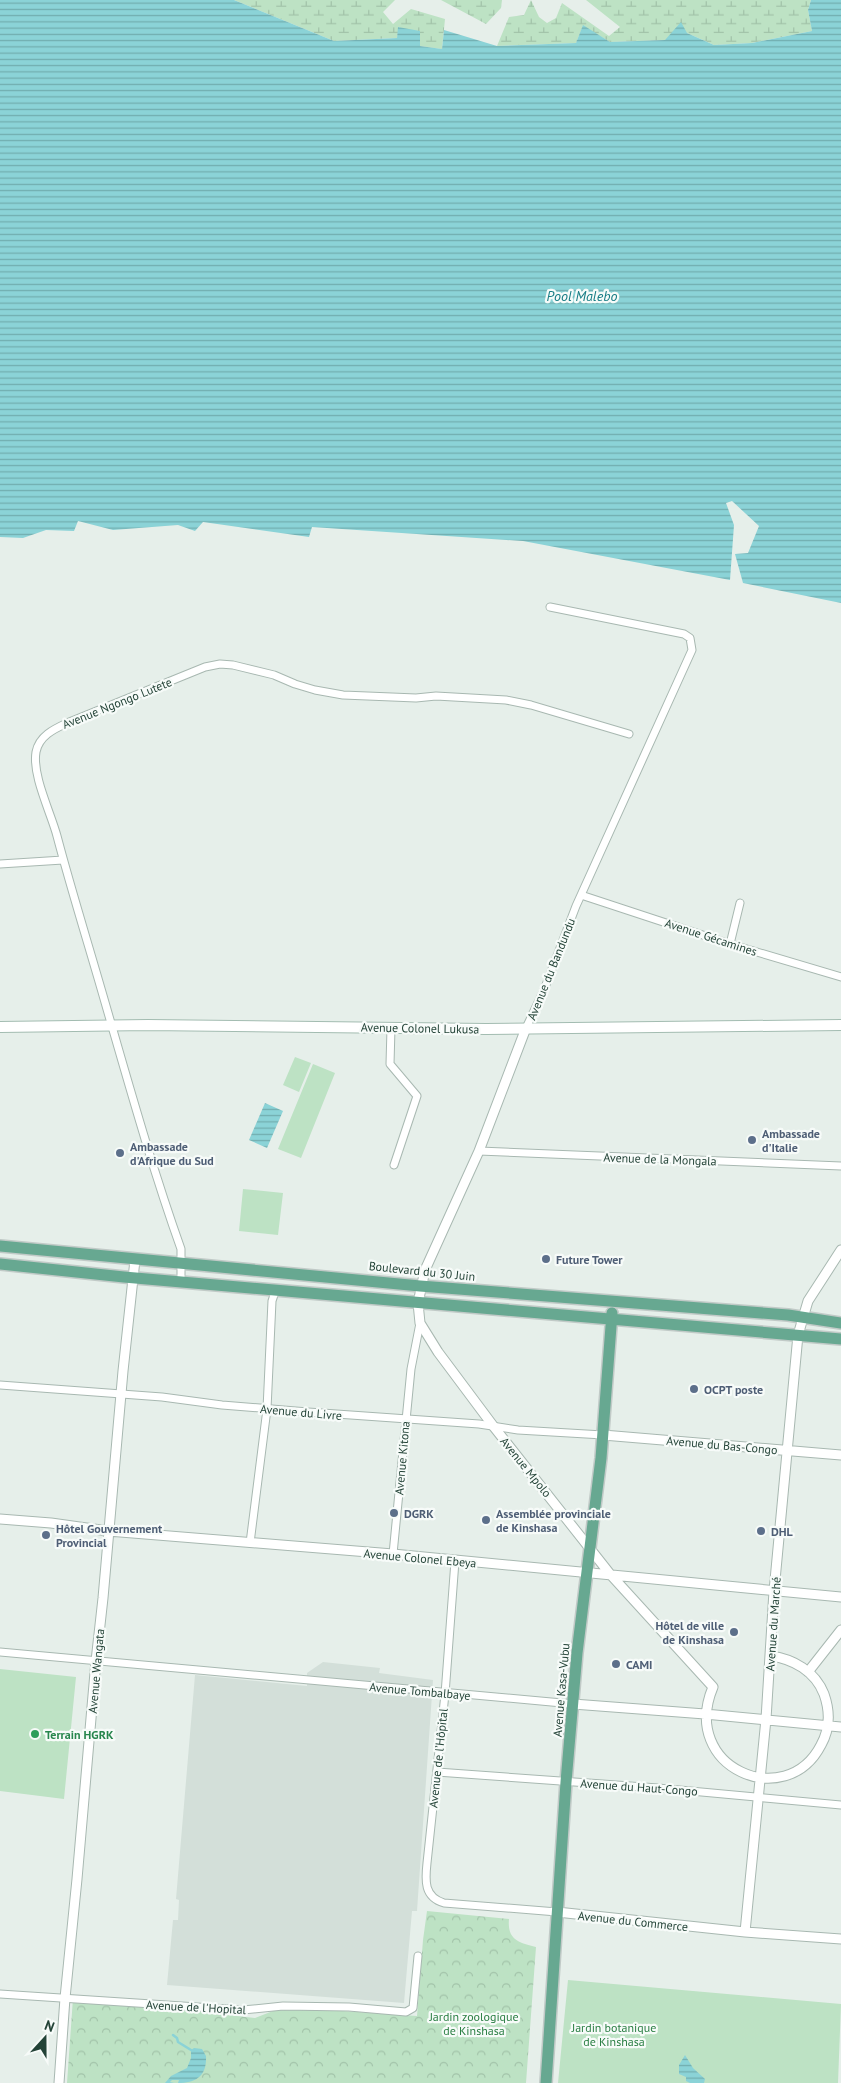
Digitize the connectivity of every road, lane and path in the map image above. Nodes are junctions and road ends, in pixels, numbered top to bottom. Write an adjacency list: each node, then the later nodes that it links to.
1 (550, 607): 5 (street, Avenue du Bandundu)
2 (629, 734): 3 (street, Avenue Ngongo Lutete)
3 (63, 860): 4 (street); 10 (street, Avenue Ngongo Lutete)
4 (0, 864)
5 (581, 895): 7 (street, Avenue Gécamines); 13 (street, Avenue du Bandundu)
6 (740, 903): 7 (street)
7 (730, 944): 8 (street, Avenue Gécamines)
8 (841, 977)
9 (841, 1025): 13 (main road, Avenue Colonel Lukusa)
10 (111, 1026): 11 (main road, Avenue Colonel Lukusa); 12 (main road, Avenue Colonel Lukusa); 21 (street, Avenue Ngongo Lutete)
11 (0, 1027)
12 (392, 1028): 13 (main road, Avenue Colonel Lukusa); 15 (street)
13 (526, 1028): 14 (street, Avenue du Bandundu)
14 (478, 1151): 16 (street, Avenue de la Mongala); 24 (street, Avenue du Bandundu)
15 (394, 1164)
16 (841, 1166)
17 (0, 1246): 19 (main road, Boulevard du 30 Juin)
18 (841, 1250): 28 (street, Avenue du Marché)
19 (135, 1260): 21 (main road, Boulevard du 30 Juin); 22 (street, Avenue Wangata)
20 (0, 1264): 22 (main road)
21 (182, 1264): 23 (street, Avenue Ngongo Lutete); 24 (main road, Boulevard du 30 Juin)
22 (134, 1277): 23 (main road); 35 (street, Avenue Wangata)
23 (181, 1281): 25 (main road)
24 (420, 1286): 26 (main road, Boulevard du 30 Juin); 27 (street, Avenue du Bandundu)
25 (276, 1289): 27 (main road); 36 (street)
26 (613, 1301): 28 (main road, Boulevard du 30 Juin); 29 (main road, Avenue Kasa-Vubu)
27 (418, 1302): 29 (main road); 30 (street, Avenue Mpolo)
28 (802, 1317): 31 (main road, Boulevard du 30 Juin); 32 (street, Avenue du Marché)
29 (612, 1319): 32 (main road); 39 (main road, Avenue Kasa-Vubu)
30 (420, 1323): 37 (street, Avenue Kitona); 38 (street, Avenue Mpolo)
31 (841, 1323)
32 (798, 1335): 33 (main road); 40 (street, Avenue du Marché)
33 (841, 1339)
34 (0, 1385): 35 (street, Avenue du Livre)
35 (121, 1394): 36 (street, Avenue du Livre); 43 (street, Avenue Wangata)
36 (267, 1409): 37 (street, Avenue du Livre); 44 (street)
37 (406, 1418): 38 (street, Avenue du Livre); 46 (street, Avenue Kitona)
38 (494, 1427): 39 (street, Avenue du Livre); 45 (street, Avenue Mpolo)
39 (603, 1435): 40 (street, Avenue du Bas-Congo); 45 (main road, Avenue Kasa-Vubu)
40 (789, 1451): 41 (street, Avenue du Bas-Congo); 50 (street, Avenue du Marché)
41 (841, 1455)
42 (0, 1518): 43 (street, Avenue Colonel Ebeya)
43 (108, 1531): 44 (street, Avenue Colonel Ebeya); 55 (street, Avenue Wangata)
44 (250, 1543): 46 (street, Avenue Colonel Ebeya)
45 (590, 1549): 48 (main road, Avenue Kasa-Vubu); 49 (street, Avenue Mpolo)
46 (393, 1554): 47 (street, Avenue Colonel Ebeya)
47 (456, 1561): 48 (street, Avenue Colonel Ebeya); 57 (street, Avenue de l’Hôpital)
48 (587, 1572): 49 (street, Avenue Colonel Ebeya); 58 (main road, Avenue Kasa-Vubu)
49 (610, 1574): 50 (street, Avenue Colonel Ebeya); 59 (street, Avenue Mpolo)
50 (774, 1591): 51 (street, Avenue Colonel Ebeya); 54 (street, Avenue du Marché)
51 (841, 1597)
52 (841, 1630): 56 (street)
53 (0, 1652): 55 (street, Avenue Tombalbaye)
54 (771, 1656): 56 (street); 60 (street, Avenue du Marché)
55 (96, 1661): 57 (street, Avenue Tombalbaye); 74 (street, Avenue Wangata)
56 (808, 1672): 61 (street)
57 (445, 1694): 58 (street, Avenue Tombalbaye); 63 (street, Avenue de l’Hôpital)
58 (573, 1704): 59 (street, Avenue Tombalbaye); 65 (main road, Avenue Kasa-Vubu)
59 (705, 1714): 60 (street, Avenue Tombalbaye); 64 (street)
60 (766, 1720): 61 (street, Avenue Tombalbaye); 64 (street, Avenue du Marché)
61 (828, 1726): 62 (street, Avenue Tombalbaye); 64 (street)
62 (841, 1727)
63 (437, 1772): 65 (street, Avenue du Haut-Congo); 68 (street, Avenue de l’Hôpital)
64 (760, 1778): 66 (street, Avenue du Marché)
65 (566, 1782): 66 (street, Avenue du Haut-Congo); 69 (main road, Avenue Kasa-Vubu)
66 (758, 1796): 67 (street, Avenue du Haut-Congo); 70 (street, Avenue du Marché)
67 (841, 1804)
68 (429, 1894): 69 (street, Avenue du Commerce)
69 (557, 1912): 70 (street, Avenue du Commerce); 76 (main road, Avenue Kasa-Vubu)
70 (745, 1932): 71 (street, Avenue du Commerce)
71 (841, 1939)
72 (418, 1956): 74 (street, Avenue de l'Hopital)
73 (0, 1994): 74 (street, Avenue de l'Hopital)
74 (65, 1998): 75 (street, Avenue Wangata)
75 (59, 2083)
76 (546, 2083)

